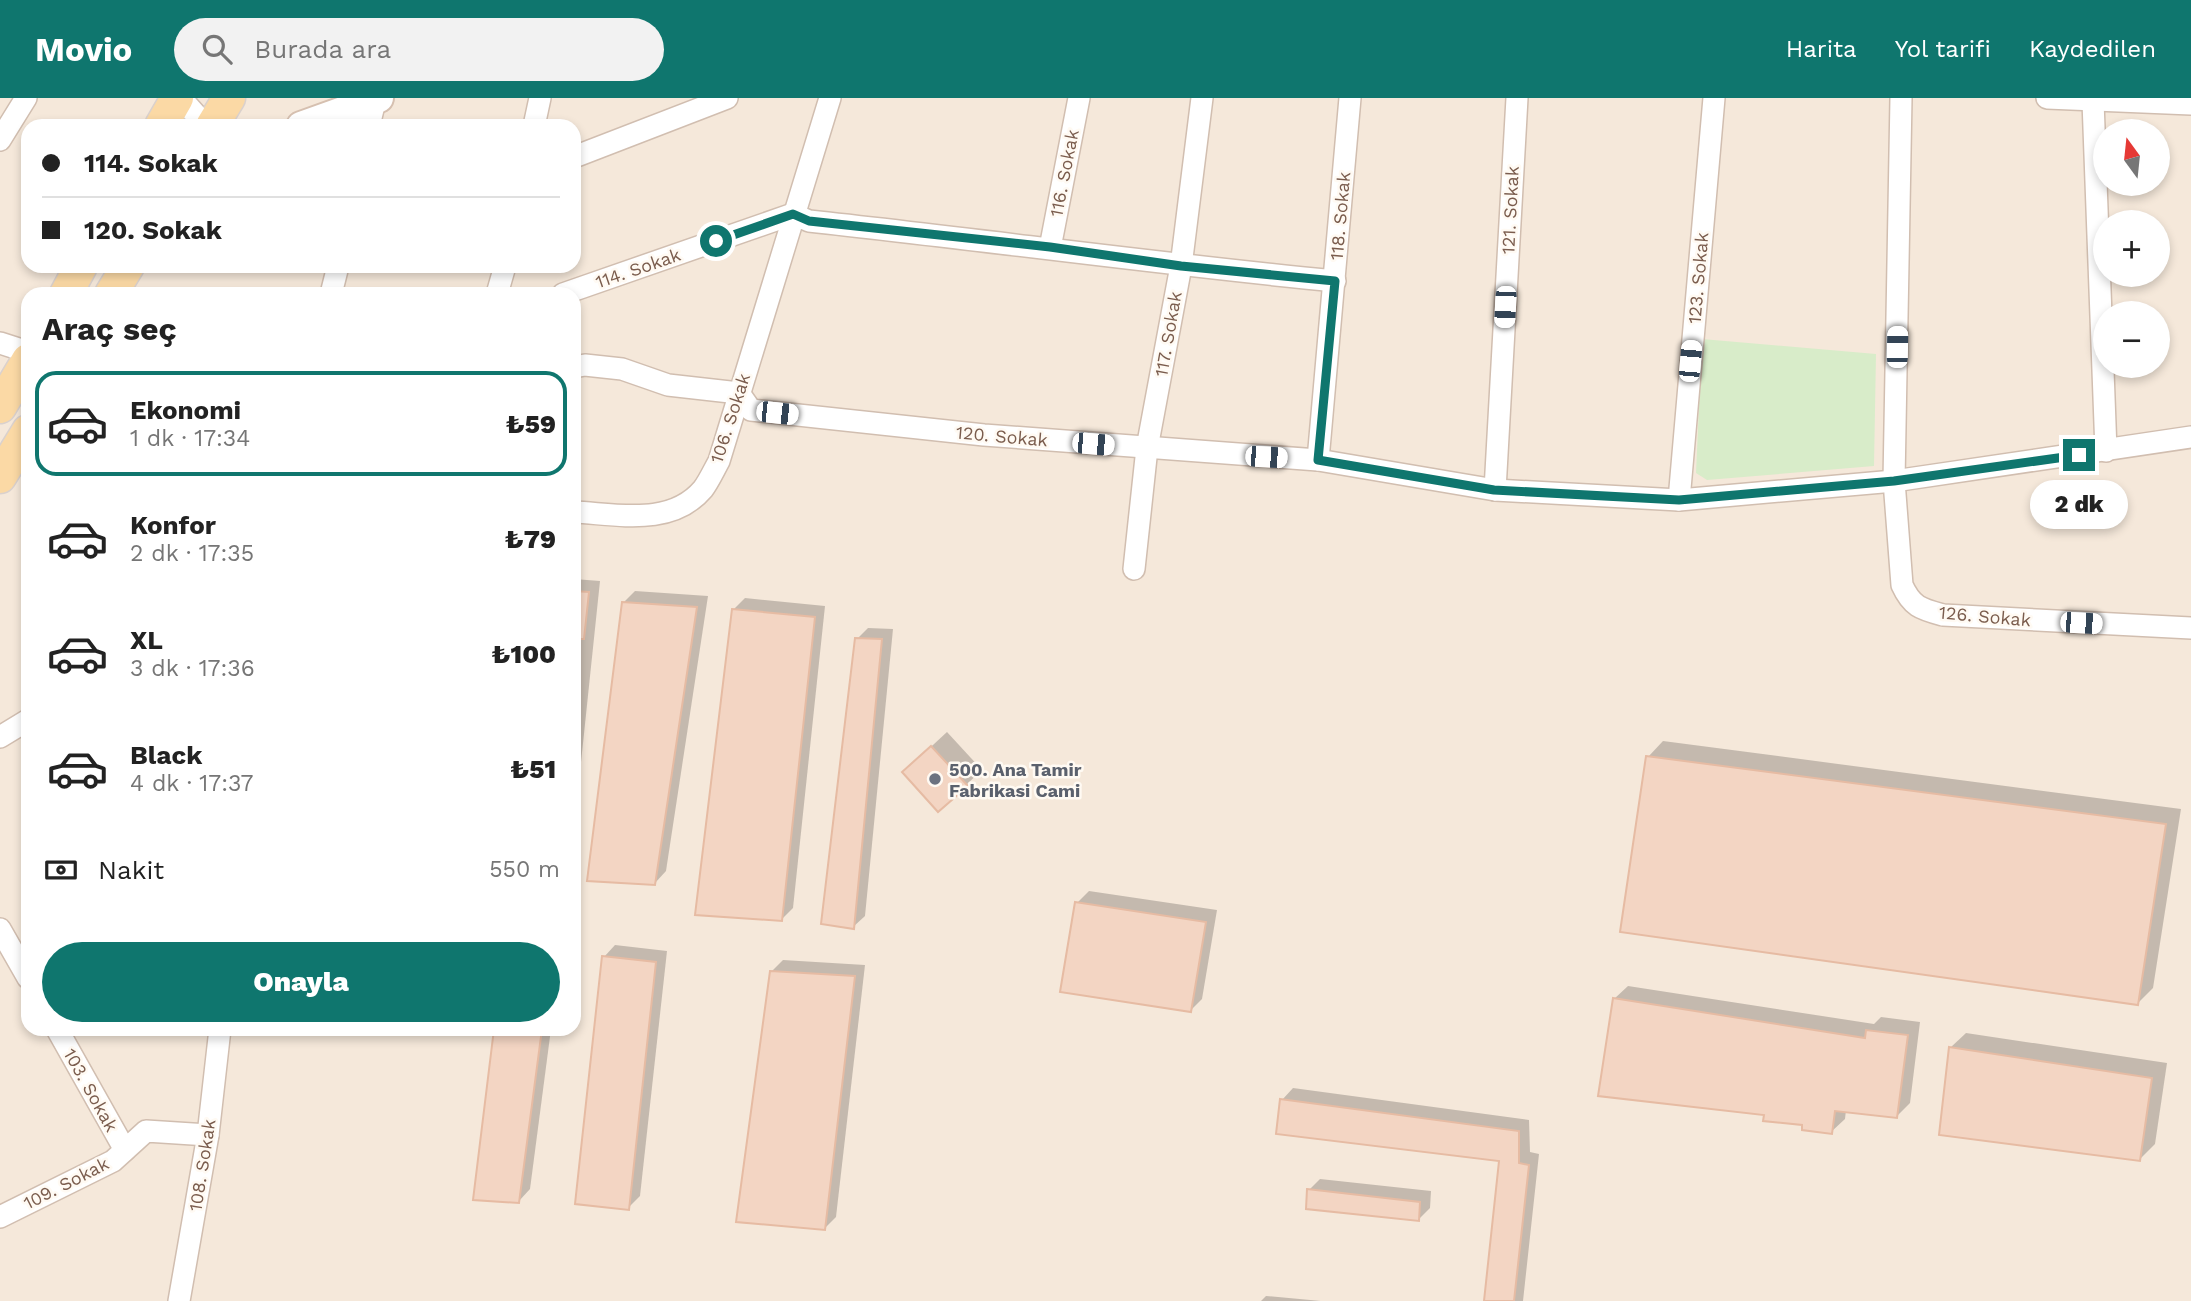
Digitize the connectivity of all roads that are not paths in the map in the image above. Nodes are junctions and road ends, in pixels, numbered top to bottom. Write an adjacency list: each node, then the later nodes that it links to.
1 (26, 98): 22 (street)
2 (179, 98): 17 (main road); 18 (street)
3 (229, 98): 19 (main road)
4 (540, 98): 21 (street)
5 (727, 98): 23 (street)
6 (830, 98): 24 (street, 106. Sokak)
7 (1079, 98): 25 (street, 116. Sokak)
8 (1202, 98): 26 (street, 117. Sokak)
9 (1350, 98): 27 (street, 118. Sokak)
10 (1517, 98): 42 (street, 121. Sokak)
11 (1714, 98): 43 (street, 123. Sokak)
12 (1901, 98): 41 (street, 126. Sokak)
13 (2047, 98): 14 (street)
14 (2093, 101): 15 (street); 38 (street)
15 (2191, 104)
16 (373, 106): 20 (main road)
17 (166, 119)
18 (199, 119)
19 (216, 119)
20 (326, 119)
21 (536, 119)
22 (0, 141)
23 (581, 154)
24 (793, 214): 25 (street); 28 (street, 114. Sokak); 33 (street, 106. Sokak)
25 (1050, 247): 26 (street)
26 (1181, 266): 27 (street); 37 (street, 117. Sokak)
27 (1335, 281): 39 (street, 118. Sokak)
28 (581, 288)
29 (0, 342): 30 (street)
30 (21, 350)
31 (581, 366): 33 (street, 120. Sokak)
32 (21, 372): 34 (main road)
33 (739, 393): 37 (street, 120. Sokak); 44 (street, 106. Sokak)
34 (0, 407)
35 (2191, 437): 38 (street, 120. Sokak)
36 (21, 442): 40 (main road)
37 (1147, 448): 39 (street, 120. Sokak); 45 (street, 117. Sokak)
38 (2106, 451): 41 (street, 120. Sokak)
39 (1318, 460): 42 (street, 120. Sokak)
40 (0, 477)
41 (1894, 481): 43 (street, 120. Sokak); 46 (street, 126. Sokak)
42 (1494, 490): 43 (street, 120. Sokak)
43 (1679, 500)
44 (581, 512)
45 (1134, 569)
46 (2191, 628)
47 (21, 724): 48 (street)
48 (0, 737)
49 (0, 929): 50 (street)
50 (21, 966)
51 (61, 1036): 54 (street, 103. Sokak)
52 (219, 1036): 53 (street, 108. Sokak)
53 (208, 1135): 54 (street, 109. Sokak); 56 (street, 108. Sokak)
54 (125, 1150): 55 (street, 109. Sokak)
55 (0, 1217)
56 (179, 1301)

